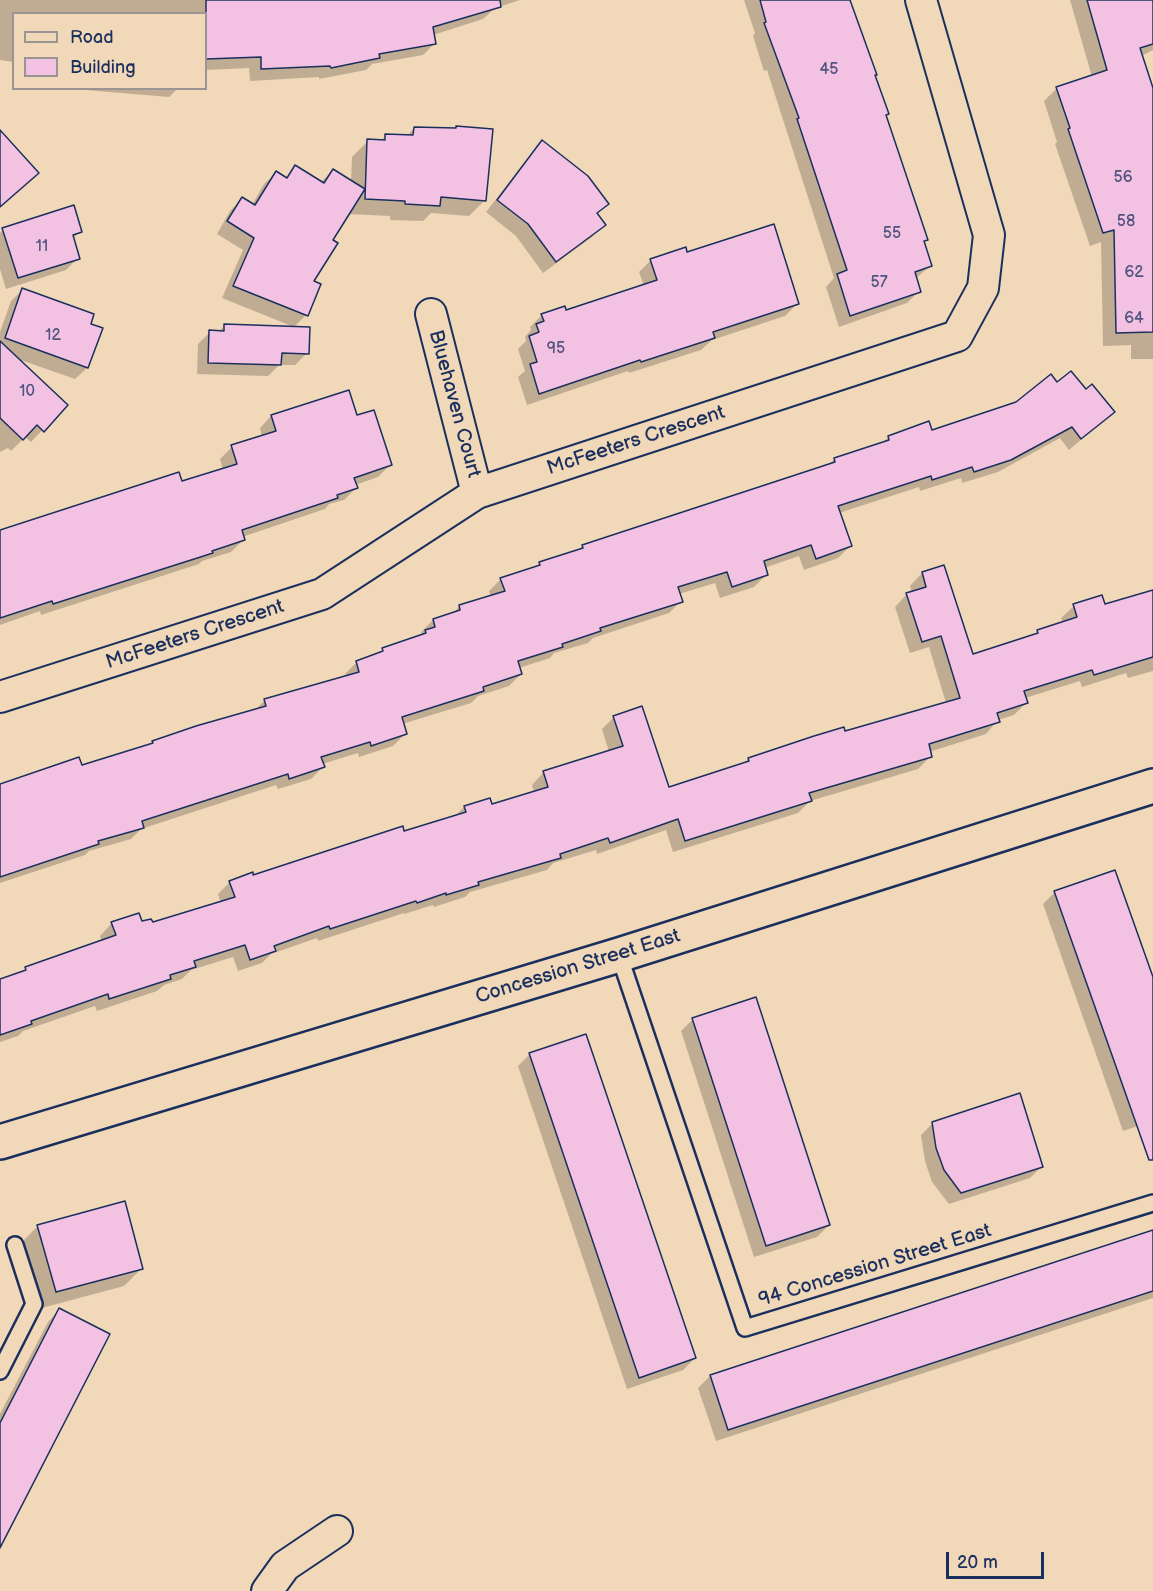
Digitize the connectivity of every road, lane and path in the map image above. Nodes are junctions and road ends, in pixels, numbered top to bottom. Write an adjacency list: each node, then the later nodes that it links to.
1 (921, 0): 3 (street, McFeeters Crescent)
2 (431, 314): 3 (street, Bluehaven Court)
3 (477, 493): 4 (street, McFeeters Crescent)
4 (0, 697)
5 (1153, 786): 6 (street, Concession Street East)
6 (619, 956): 7 (street, Concession Street East); 8 (lane, 94 Concession Street East)
7 (0, 1142)
8 (1153, 1203)
9 (15, 1245): 10 (lane)
10 (0, 1371)
11 (337, 1531): 12 (street)
12 (267, 1591)

